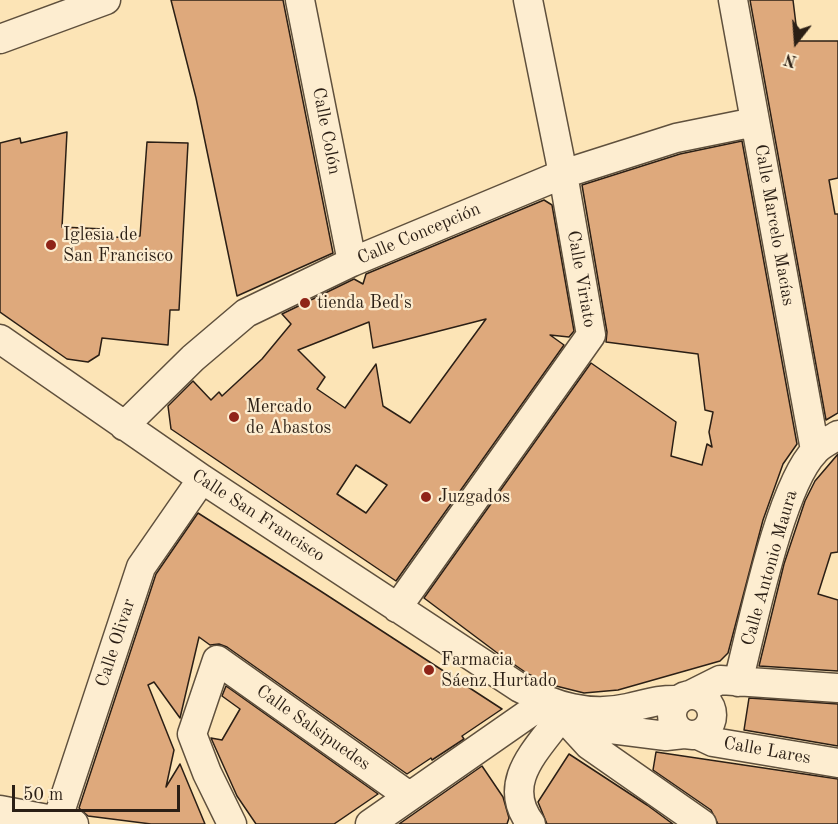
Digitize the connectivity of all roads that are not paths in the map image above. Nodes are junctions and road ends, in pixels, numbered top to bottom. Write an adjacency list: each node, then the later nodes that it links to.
1 (106, 0): 5 (street)
2 (300, 0): 8 (street, Calle Colón)
3 (528, 0): 7 (street, Calle Viriato)
4 (733, 0): 6 (street, Calle Marcelo Macías)
5 (0, 39)
6 (756, 123): 7 (street, Calle Concepción); 11 (street, Calle Marcelo Macías)
7 (563, 174): 8 (street, Calle Concepción); 13 (street, Calle Viriato)
8 (352, 262): 10 (street, Calle Concepción)
9 (0, 339): 10 (street, Calle San Francisco)
10 (124, 426): 12 (street, Calle San Francisco)
11 (827, 443): 14 (street, Calle Antonio Maura)
12 (202, 479): 13 (street, Calle San Francisco); 25 (street, Calle Olivar)
13 (398, 608): 17 (street, Calle San Francisco)
14 (738, 681): 15 (street); 16 (street)
15 (838, 688)
16 (684, 698): 17 (street); 19 (street)
17 (546, 708): 18 (street); 19 (street, Calle Lares); 21 (street); 28 (street)
18 (500, 733): 21 (street); 22 (street)
19 (691, 734): 20 (street, Calle Lares)
20 (838, 763)
21 (522, 769): 24 (street)
22 (409, 796): 26 (street, Calle Salsipuedes); 27 (street)
23 (0, 810): 25 (street)
24 (524, 820)
25 (66, 822)
26 (232, 824)
27 (370, 824)
28 (702, 824)

